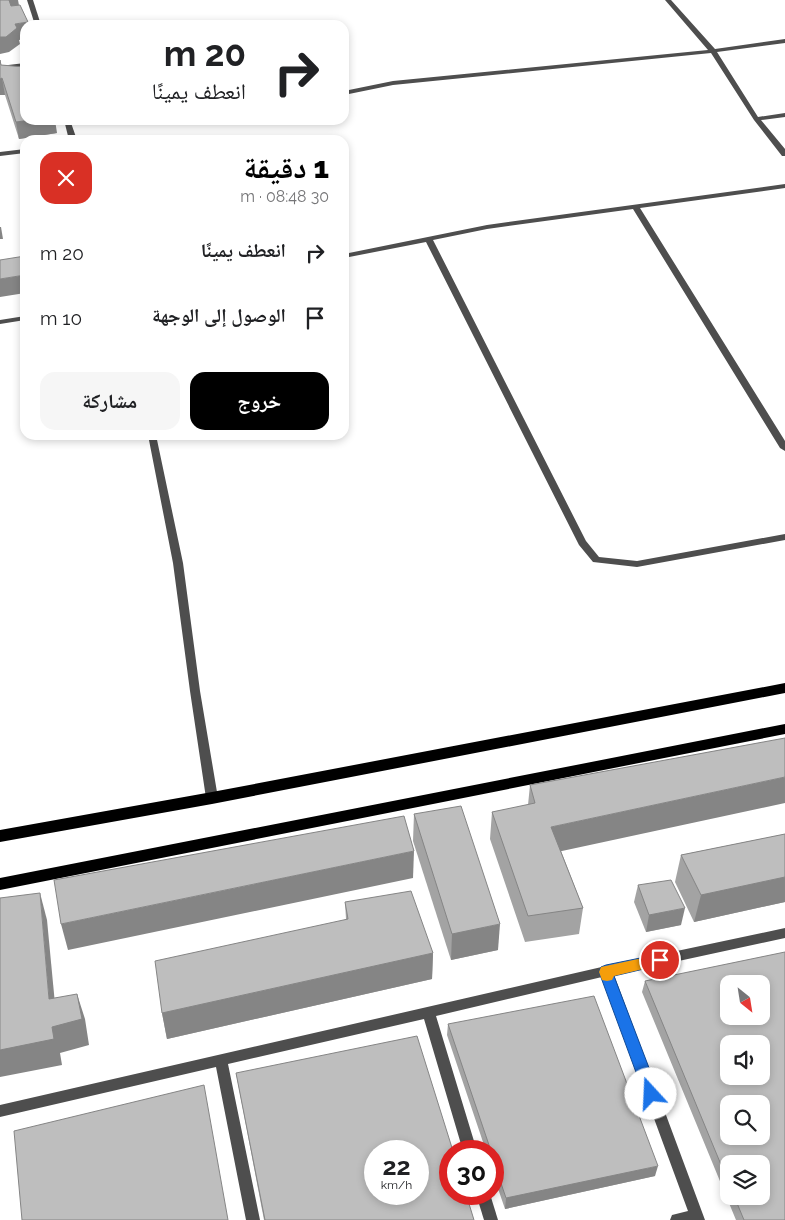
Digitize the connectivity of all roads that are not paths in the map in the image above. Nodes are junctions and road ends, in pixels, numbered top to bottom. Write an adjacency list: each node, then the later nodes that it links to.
1 (30, 0): 3 (street)
2 (668, 0): 5 (street)
3 (36, 20)
4 (785, 41): 5 (street)
5 (713, 51): 8 (street); 10 (street)
6 (20, 66): 7 (street)
7 (0, 68)
8 (349, 91)
9 (785, 115): 10 (street)
10 (756, 119): 13 (street)
11 (20, 151): 12 (street)
12 (0, 154)
13 (785, 154)
14 (785, 186): 15 (street)
15 (636, 208): 16 (street); 21 (street)
16 (428, 239): 17 (street); 22 (street)
17 (349, 255)
18 (20, 319): 19 (street)
19 (0, 322)
20 (153, 440): 25 (street)
21 (785, 448)
22 (785, 537)
23 (785, 688): 25 (main road)
24 (785, 729): 27 (main road)
25 (212, 798): 26 (main road)
26 (0, 836)
27 (0, 884)
28 (785, 933): 29 (street)
29 (606, 972): 30 (street); 35 (street)
30 (428, 1013): 31 (street); 33 (street)
31 (221, 1060): 32 (street); 36 (street)
32 (0, 1111)
33 (467, 1140)
34 (486, 1205): 37 (street)
35 (697, 1218): 38 (street)
36 (253, 1220)
37 (490, 1220)
38 (677, 1220)

